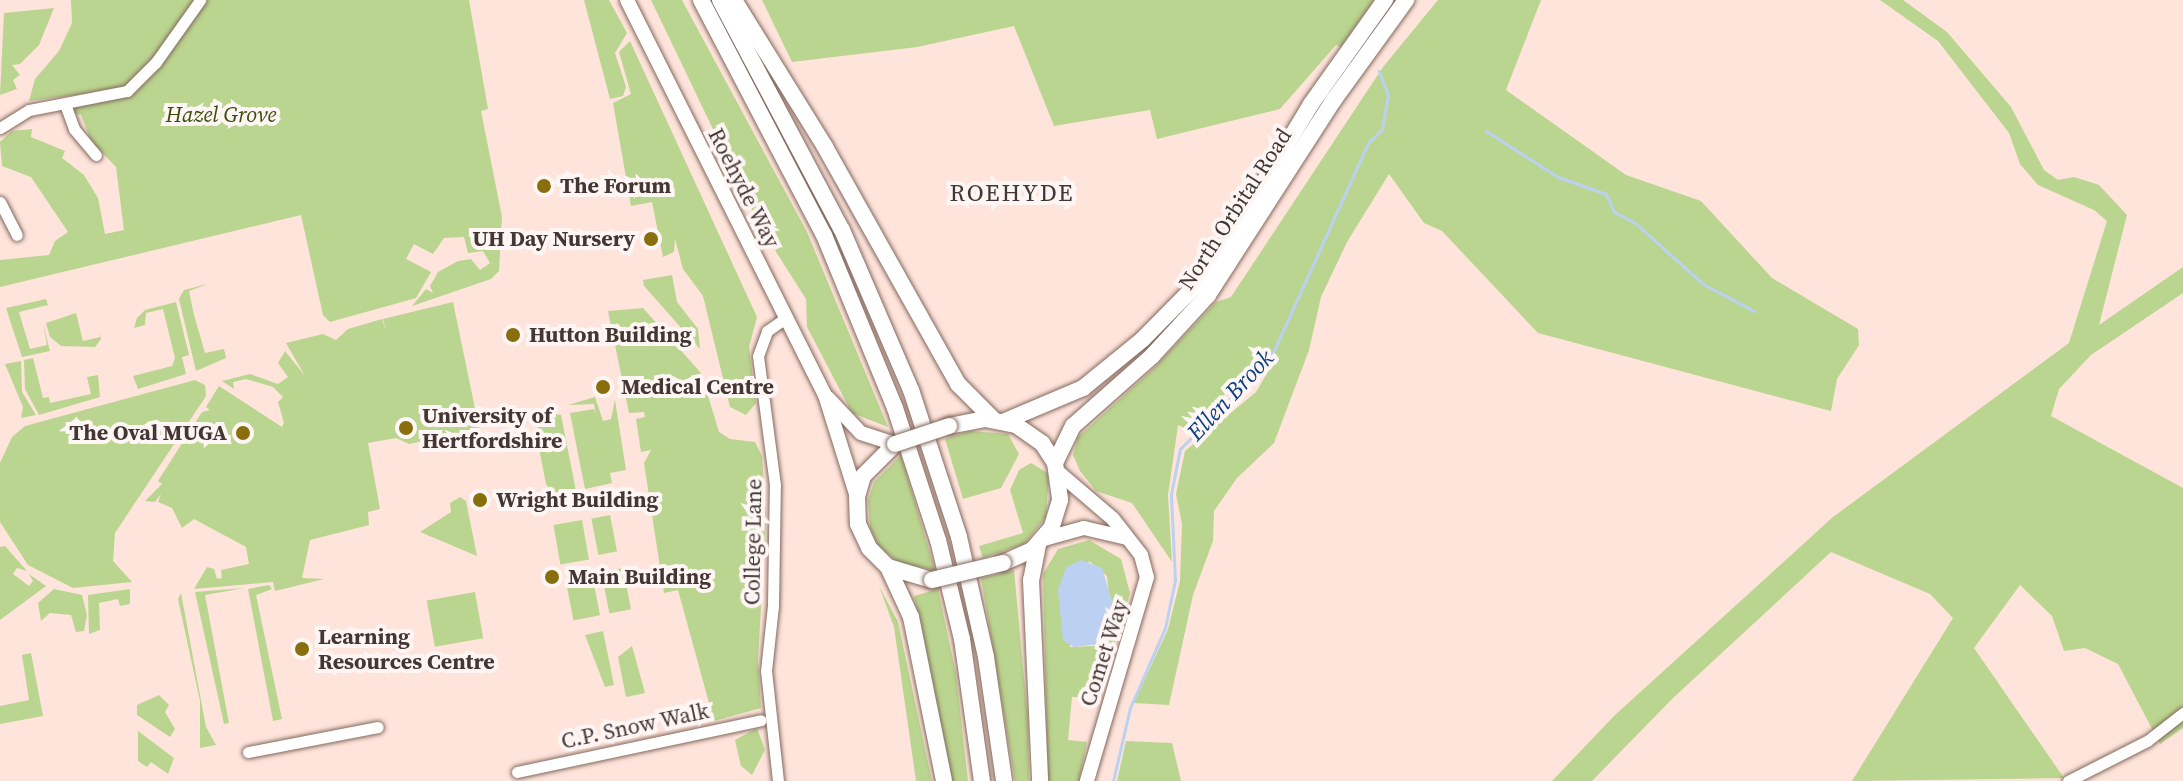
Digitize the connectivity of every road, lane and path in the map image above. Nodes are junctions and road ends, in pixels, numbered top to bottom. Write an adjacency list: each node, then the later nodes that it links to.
1 (200, 0): 8 (street)
2 (627, 0): 13 (main road, Roehyde Way)
3 (701, 0): 29 (highway)
4 (720, 0): 30 (highway)
5 (734, 0): 15 (highway)
6 (1385, 0): 15 (highway, North Orbital Road)
7 (1406, 0): 17 (highway, North Orbital Road)
8 (65, 104): 9 (street); 10 (street)
9 (0, 128)
10 (96, 155)
11 (0, 202): 12 (street)
12 (17, 235)
13 (787, 317): 14 (main road, Roehyde Way); 27 (street, College Lane)
14 (825, 395): 16 (main road, Roehyde Way); 18 (main road, Roehyde Way)
15 (1000, 420): 16 (highway, bridge); 17 (highway)
16 (895, 444): 18 (highway)
17 (1056, 467): 19 (main road, Comet Way); 20 (highway)
18 (857, 497): 21 (highway)
19 (1131, 540): 20 (main road); 32 (main road, Comet Way)
20 (1041, 542): 21 (highway, bridge); 31 (highway)
21 (888, 567): 28 (highway)
22 (2183, 713): 33 (street)
23 (761, 720): 26 (street, C.P. Snow Walk)
24 (378, 727): 25 (street)
25 (248, 752)
26 (517, 772)
27 (778, 781)
28 (944, 781)
29 (982, 781)
30 (1004, 781)
31 (1040, 781)
32 (1087, 781)
33 (2068, 781)

